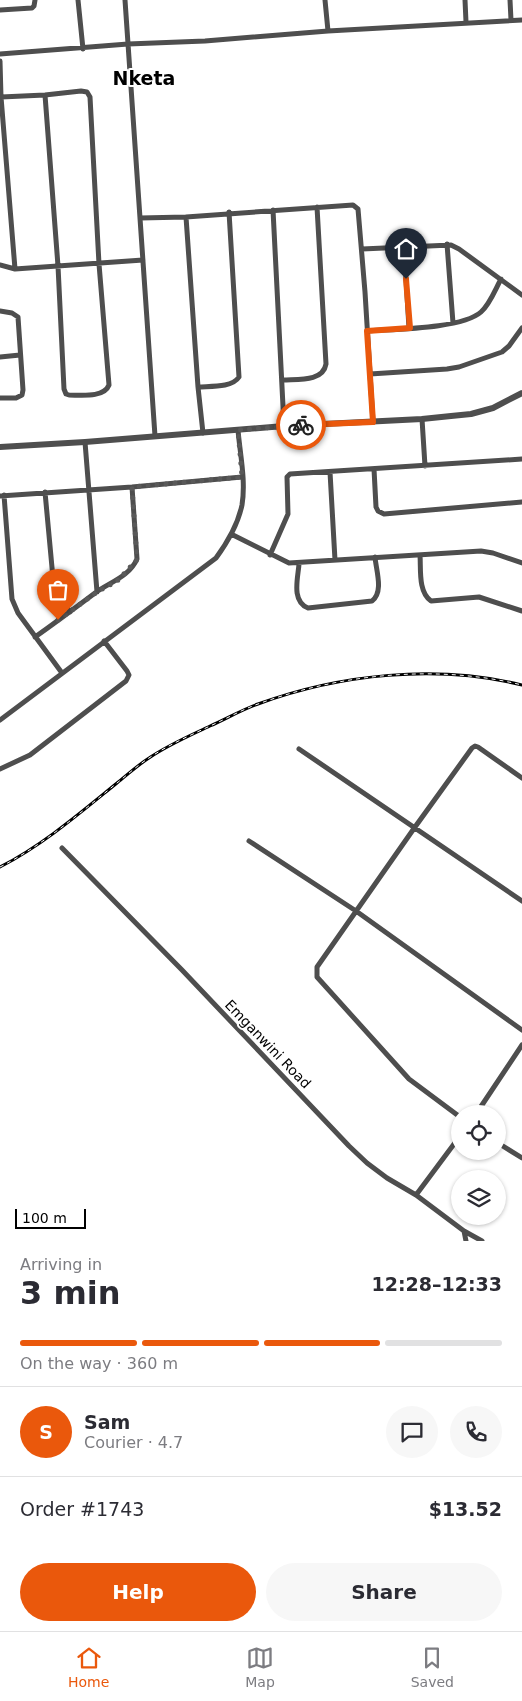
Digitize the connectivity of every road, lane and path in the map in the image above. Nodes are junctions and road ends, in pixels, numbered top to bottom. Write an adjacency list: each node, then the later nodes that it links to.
1 (35, 0): 7 (street)
2 (78, 0): 13 (street)
3 (124, 0): 12 (street)
4 (324, 0): 11 (street)
5 (465, 0): 10 (street)
6 (510, 0): 8 (street)
7 (0, 10)
8 (511, 20): 9 (street); 10 (street)
9 (522, 20)
10 (466, 22): 11 (street)
11 (328, 31): 12 (street)
12 (128, 44): 13 (street); 22 (street)
13 (83, 49): 14 (street)
14 (0, 54)
15 (0, 62): 17 (street)
16 (44, 95): 17 (street); 27 (street); 29 (street)
17 (1, 97): 30 (street)
18 (316, 207): 19 (street); 25 (street); 41 (street)
19 (274, 210): 20 (street); 41 (street)
20 (229, 212): 21 (street); 42 (street)
21 (186, 217): 22 (street); 42 (street)
22 (140, 218): 26 (street)
23 (447, 244): 24 (street); 31 (street); 34 (street)
24 (404, 247): 25 (street); 35 (street)
25 (362, 249): 37 (street)
26 (143, 260): 27 (street); 50 (street)
27 (99, 264): 29 (street); 29 (street)
28 (0, 265): 30 (street)
29 (58, 266): 30 (street)
30 (15, 270)
31 (502, 279): 32 (street); 34 (street)
32 (522, 296)
33 (0, 312): 38 (street)
34 (453, 323): 35 (street)
35 (410, 328): 37 (street)
36 (522, 328): 40 (street)
37 (367, 331): 40 (street)
38 (20, 355): 39 (street); 44 (street)
39 (0, 357)
40 (370, 374): 46 (street)
41 (283, 380): 47 (street)
42 (198, 388): 49 (street)
43 (522, 393): 45 (street)
44 (0, 398)
45 (422, 419): 46 (street); 54 (street)
46 (373, 422): 47 (street)
47 (284, 426): 48 (street)
48 (238, 430): 49 (street); 57 (street)
49 (203, 433): 50 (street)
50 (155, 436): 51 (street)
51 (86, 442): 52 (street); 59 (street)
52 (0, 447)
53 (522, 459): 54 (street)
54 (425, 466): 55 (street)
55 (374, 470): 56 (street); 62 (street)
56 (330, 472): 64 (street); 67 (street)
57 (242, 477): 58 (street); 63 (street)
58 (132, 487): 59 (street); 70 (street)
59 (88, 490): 60 (street); 70 (street)
60 (45, 492): 61 (street); 72 (street)
61 (2, 495): 73 (street)
62 (522, 502)
63 (231, 534): 64 (street); 74 (street)
64 (270, 555): 69 (street)
65 (420, 555): 66 (street); 68 (street); 71 (street)
66 (374, 557): 67 (street); 69 (street)
67 (335, 560): 69 (street)
68 (522, 563)
69 (299, 564)
70 (97, 592): 72 (street)
71 (522, 611)
72 (70, 612): 73 (street)
73 (35, 637): 75 (street)
74 (104, 642): 75 (street); 78 (street)
75 (62, 673): 76 (street)
76 (0, 720)
77 (299, 749): 80 (street)
78 (0, 769)
79 (522, 778): 80 (street)
80 (415, 827): 83 (street); 84 (street)
81 (249, 842): 84 (street)
82 (62, 848): 92 (street, Emganwini Road)
83 (522, 901)
84 (356, 911): 85 (street); 88 (street)
85 (522, 1030)
86 (522, 1045): 87 (street)
87 (482, 1105)
88 (451, 1110)
89 (451, 1148): 92 (street)
90 (506, 1148): 91 (street)
91 (522, 1158)
92 (416, 1195): 93 (street, Emganwini Road)
93 (464, 1231): 94 (street); 95 (street, Emganwini Road)
94 (466, 1241)
95 (482, 1241)

